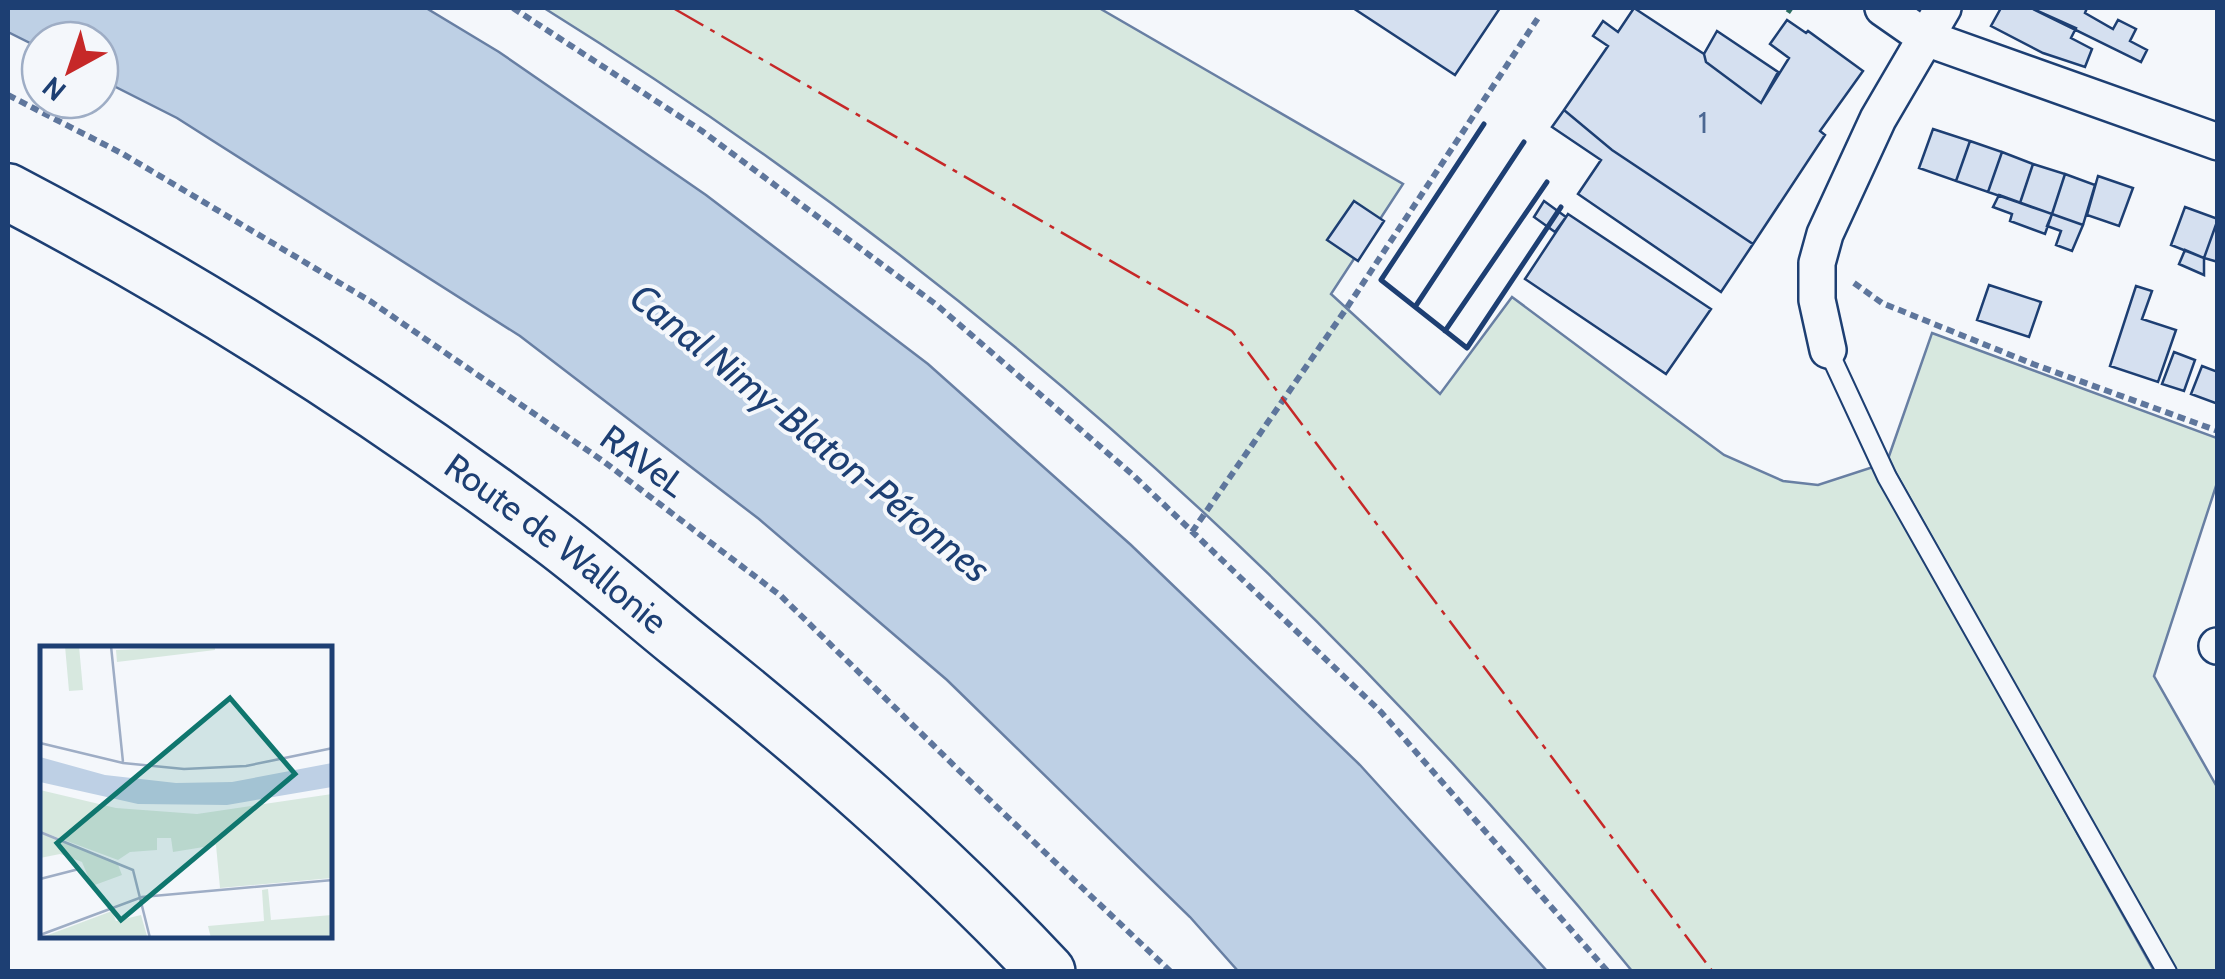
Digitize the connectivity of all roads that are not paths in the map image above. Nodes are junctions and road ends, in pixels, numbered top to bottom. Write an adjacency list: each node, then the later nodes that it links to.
1 (1883, 8): 2 (street)
2 (1935, 23): 3 (street); 5 (street)
3 (2218, 142)
4 (8, 192): 6 (main road, Route de Wallonie)
5 (1828, 350): 7 (lane)
6 (1047, 972)
7 (2167, 972)

